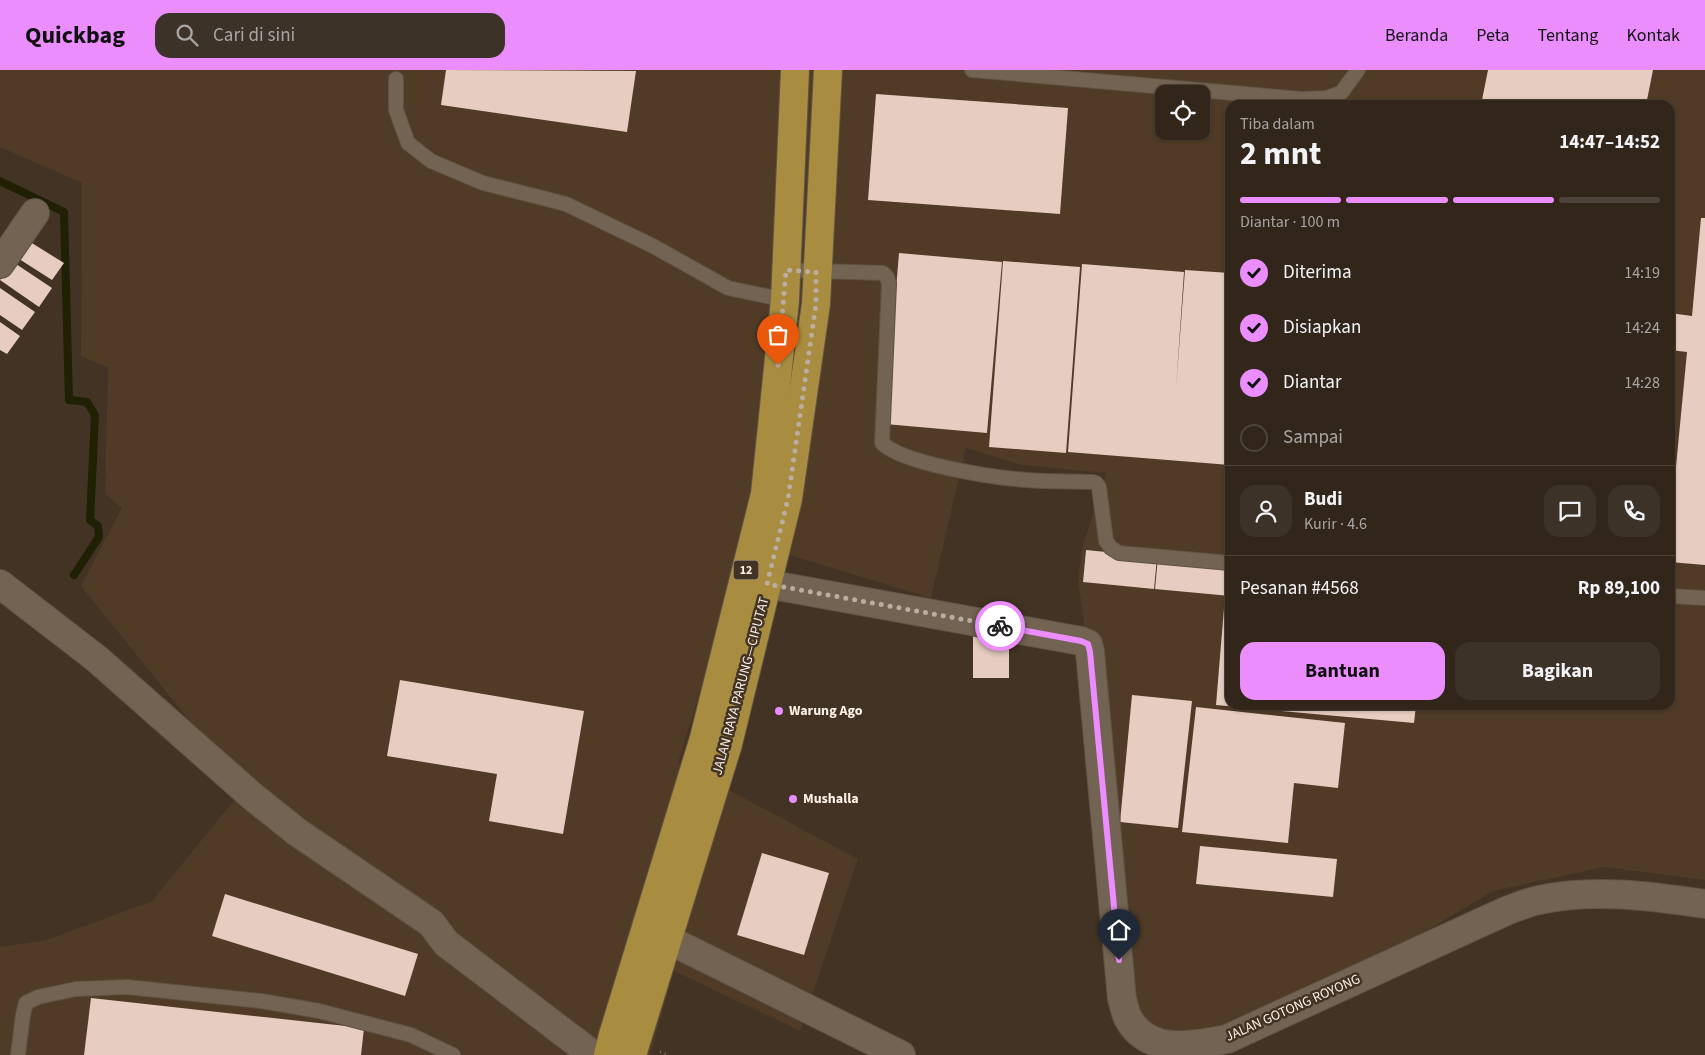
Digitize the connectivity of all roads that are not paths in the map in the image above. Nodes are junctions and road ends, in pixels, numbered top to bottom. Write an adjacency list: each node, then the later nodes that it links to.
1 (795, 70): 8 (highway, JALAN RAYA PARUNG—CIPUTAT / 12)
2 (828, 70): 9 (highway, JALAN RAYA PARUNG—CIPUTAT / 12)
3 (972, 70): 4 (lane)
4 (1358, 70)
5 (396, 79): 10 (lane)
6 (35, 213): 7 (street)
7 (2, 258)
8 (786, 270): 9 (lane); 10 (highway, JALAN RAYA PARUNG—CIPUTAT / 12)
9 (816, 272): 11 (lane); 13 (highway, JALAN RAYA PARUNG—CIPUTAT / 12)
10 (785, 300): 21 (highway, JALAN RAYA PARUNG—CIPUTAT / 12)
11 (1225, 563)
12 (0, 584): 20 (street)
13 (767, 584): 16 (street, JALAN GOTONG ROYONG); 17 (highway, JALAN RAYA PARUNG—CIPUTAT / 12)
14 (1675, 596): 15 (lane)
15 (1705, 598)
16 (1705, 904)
17 (667, 939): 22 (highway, JALAN RAYA PARUNG—CIPUTAT / 12); 23 (street)
18 (18, 1055): 19 (lane)
19 (453, 1055)
20 (593, 1055)
21 (608, 1055)
22 (632, 1055)
23 (901, 1055)

